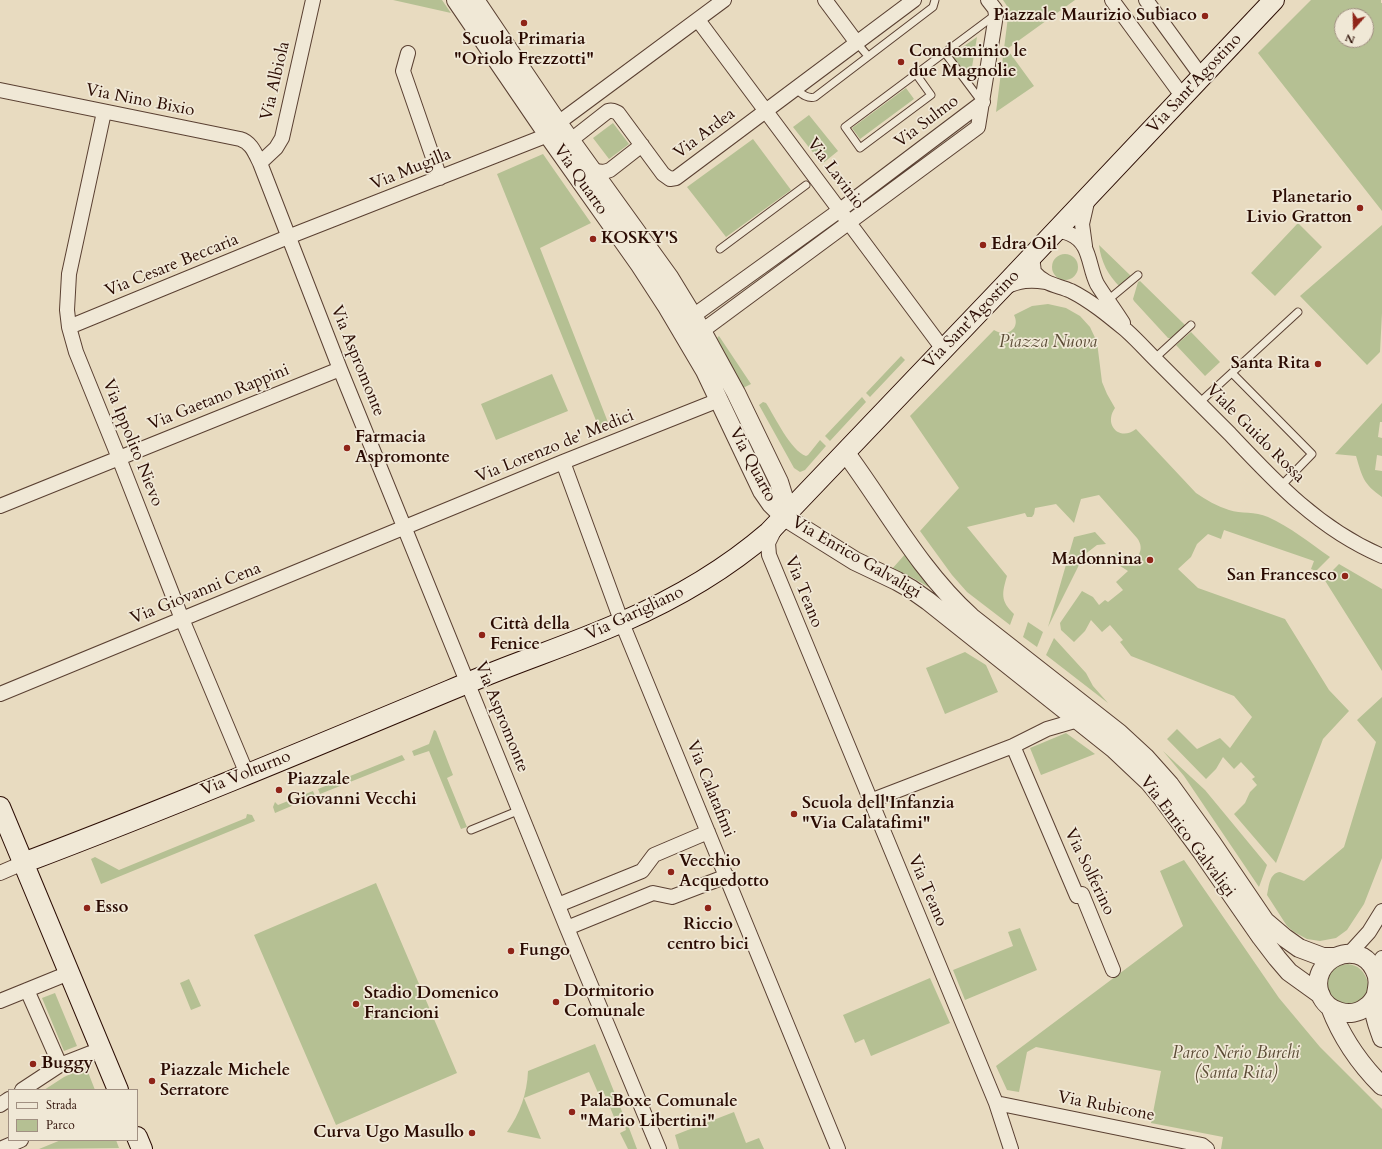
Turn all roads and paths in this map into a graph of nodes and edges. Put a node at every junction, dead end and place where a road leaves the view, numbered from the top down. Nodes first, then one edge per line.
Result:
1 (313, 0) edge
2 (456, 0) edge
3 (474, 0) edge
4 (724, 0) edge
5 (825, 0) edge
6 (914, 0) edge
7 (935, 0) edge
8 (988, 0) edge
9 (1146, 0) edge
10 (1274, 0) edge
11 (1117, 2) edge
12 (996, 15) junction
13 (698, 20) junction
14 (857, 43) junction
15 (945, 52) junction
16 (408, 53) dead end
17 (868, 56) junction
18 (916, 74) junction
19 (1202, 77) junction
20 (796, 89) junction
21 (0, 90) edge
22 (1183, 97) junction
23 (982, 102) junction
24 (104, 112) junction
25 (766, 112) junction
26 (553, 129) junction
27 (571, 140) junction
28 (642, 145) junction
29 (260, 163) junction
30 (594, 172) junction
31 (440, 178) junction
32 (806, 185) dead end
33 (1092, 192) junction
34 (840, 210) junction
35 (849, 222) junction
36 (1052, 235) junction
37 (288, 238) junction
38 (1085, 246) junction
39 (720, 249) dead end
40 (1032, 257) junction
41 (1138, 275) dead end
42 (1045, 282) junction
43 (1002, 288) junction
44 (1108, 300) junction
45 (1298, 312) dead end
46 (686, 321) junction
47 (1191, 325) dead end
48 (69, 327) junction
49 (1128, 332) junction
50 (695, 336) junction
51 (944, 349) junction
52 (1154, 359) junction
53 (340, 369) junction
54 (1232, 373) junction
55 (736, 393) junction
56 (719, 400) junction
57 (1199, 403) junction
58 (845, 452) junction
59 (119, 458) junction
60 (563, 462) junction
61 (1280, 487) junction
62 (0, 506) edge
63 (783, 516) junction
64 (405, 528) junction
65 (750, 548) junction
66 (1366, 549) junction
67 (769, 555) junction
68 (1382, 556) edge
69 (1382, 562) edge
70 (942, 587) junction
71 (928, 601) junction
72 (182, 619) junction
73 (622, 623) junction
74 (468, 683) junction
75 (0, 694) edge
76 (1057, 703) junction
77 (1078, 720) junction
78 (1047, 730) junction
79 (1013, 746) junction
80 (247, 774) junction
81 (870, 801) junction
82 (0, 807) edge
83 (520, 810) junction
84 (471, 830) dead end
85 (708, 832) junction
86 (24, 863) junction
87 (0, 872) edge
88 (727, 876) junction
89 (558, 905) junction
90 (1382, 911) edge
91 (567, 928) junction
92 (1342, 955) junction
93 (1382, 958) edge
94 (1113, 970) dead end
95 (69, 973) junction
96 (27, 990) junction
97 (1377, 990) junction
98 (0, 1000) edge
99 (1325, 1001) junction
100 (1382, 1038) edge
101 (101, 1049) junction
102 (60, 1065) junction
103 (1382, 1086) edge
104 (24, 1089) edge
105 (118, 1089) edge
106 (996, 1103) junction
107 (138, 1139) edge
108 (18, 1141) edge
109 (1, 1148) edge
110 (142, 1149) edge
111 (659, 1149) edge
112 (838, 1149) edge
113 (1012, 1149) edge
114 (1207, 1149) edge

1 - 29 street, Via Albiola
2 - 26 street, Via Quarto
3 - 26 street, Via Quarto
4 - 13 street, Via Mugilla
5 - 14 street
6 - 14 street, Via Ardea
7 - 17 lane
8 - 12 street
9 - 19 street
10 - 19 main road, Via Sant'Agostino
11 - 22 street
12 - 15 lane
12 - 23 street
13 - 25 street, Via Lavinio
13 - 26 street, Via Mugilla
14 - 17 lane
14 - 20 street, Via Ardea
15 - 18 lane
15 - 23 lane
16 - 31 street
17 - 20 lane
18 - 18 lane
19 - 22 main road, Via Sant'Agostino
20 - 25 street, Via Ardea
21 - 24 street, Via Nino Bixio
22 - 33 main road, Via Sant'Agostino
23 - 34 street, Via Sulmo
23 - 35 street, Via Sulmo
24 - 29 street, Via Nino Bixio
24 - 48 street, Via Ippolito Nievo
25 - 28 street, Via Ardea
25 - 34 street, Via Lavinio
26 - 27 street, Via Quarto
26 - 31 street, Via Mugilla
26 - 46 street, Via Quarto
27 - 28 street, Via Ardea
27 - 30 street, Via Quarto
28 - 30 street
29 - 37 street, Via Aspromonte
30 - 46 street, Via Quarto
31 - 37 street, Via Mugilla
32 - 39 lane, Via Lavinio
33 - 36 main road, Via Sant'Agostino
33 - 38 street, Viale Guido Rossa
34 - 35 street, Via Lavinio
34 - 46 street, Via Sulmo
35 - 50 street, Via Sulmo
35 - 51 street, Via Lavinio
36 - 38 street
36 - 40 main road, Via Sant'Agostino
37 - 48 street, Via Cesare Beccaria
37 - 53 street, Via Aspromonte
38 - 44 street, Viale Guido Rossa
40 - 42 street
40 - 43 main road, Via Sant'Agostino
41 - 44 lane
42 - 43 street, Viale Guido Rossa
42 - 49 street, Viale Guido Rossa
43 - 51 main road, Via Sant'Agostino
44 - 49 street, Viale Guido Rossa
45 - 54 lane
46 - 50 street, Via Quarto
47 - 52 lane
48 - 59 street, Via Ippolito Nievo
49 - 52 street, Viale Guido Rossa
50 - 55 street, Via Quarto
50 - 56 street, Via Quarto
51 - 58 main road, Via Sant'Agostino
52 - 57 street, Viale Guido Rossa
53 - 59 street, Via Gaetano Rappini
53 - 64 street, Via Aspromonte
54 - 57 lane
54 - 61 lane
55 - 56 street
55 - 63 street, Via Quarto
56 - 60 street, Via Lorenzo de' Medici
56 - 63 street, Via Quarto
57 - 61 street, Viale Guido Rossa
58 - 63 main road, Via Sant'Agostino
58 - 70 street, Via Enrico Galvaligi
59 - 62 street, Via Gaetano Rappini
59 - 72 street, Via Ippolito Nievo
60 - 64 street, Via Lorenzo de' Medici
60 - 73 street, Via Calatafimi
61 - 66 street, Viale Guido Rossa
63 - 65 main road, Via Garigliano
63 - 67 street, Via Teano
63 - 71 street, Via Enrico Galvaligi
64 - 72 street, Via Giovanni Cena
64 - 74 street, Via Aspromonte
65 - 67 street
65 - 73 main road, Via Garigliano
66 - 68 street, Viale Guido Rossa
66 - 69 street, Viale Guido Rossa
67 - 81 street, Via Teano
70 - 71 street, Via Enrico Galvaligi
70 - 92 street, Via Enrico Galvaligi
71 - 76 street, Via Enrico Galvaligi
72 - 75 street, Via Giovanni Cena
72 - 80 street, Via Ippolito Nievo
73 - 74 main road, Via Garigliano
73 - 85 street, Via Calatafimi
74 - 80 main road, Via Volturno
74 - 83 street, Via Aspromonte
76 - 77 street, Via Enrico Galvaligi
76 - 78 street
77 - 78 street
77 - 99 street, Via Enrico Galvaligi
78 - 79 street
79 - 81 street
79 - 94 street, Via Solferino
80 - 86 main road, Via Volturno
81 - 106 street, Via Teano
82 - 86 main road
83 - 84 lane
83 - 89 street, Via Aspromonte
85 - 88 street, Via Calatafimi
85 - 89 street
86 - 87 street
86 - 95 main road
88 - 91 street
88 - 112 street, Via Calatafimi
89 - 91 street, Via Aspromonte
90 - 92 street
91 - 111 street, Via Aspromonte
92 - 97 street, Via Enrico Galvaligi
92 - 99 street, Via Enrico Galvaligi
93 - 97 street
95 - 96 street
95 - 101 main road
96 - 98 street
96 - 102 street
97 - 99 street, Via Enrico Galvaligi
97 - 100 street, Via Enrico Galvaligi
99 - 103 street, Via Enrico Galvaligi
101 - 102 street
101 - 105 main road
102 - 104 street
106 - 113 street, Via Teano
106 - 114 street, Via Rubicone
107 - 110 main road
108 - 109 street

